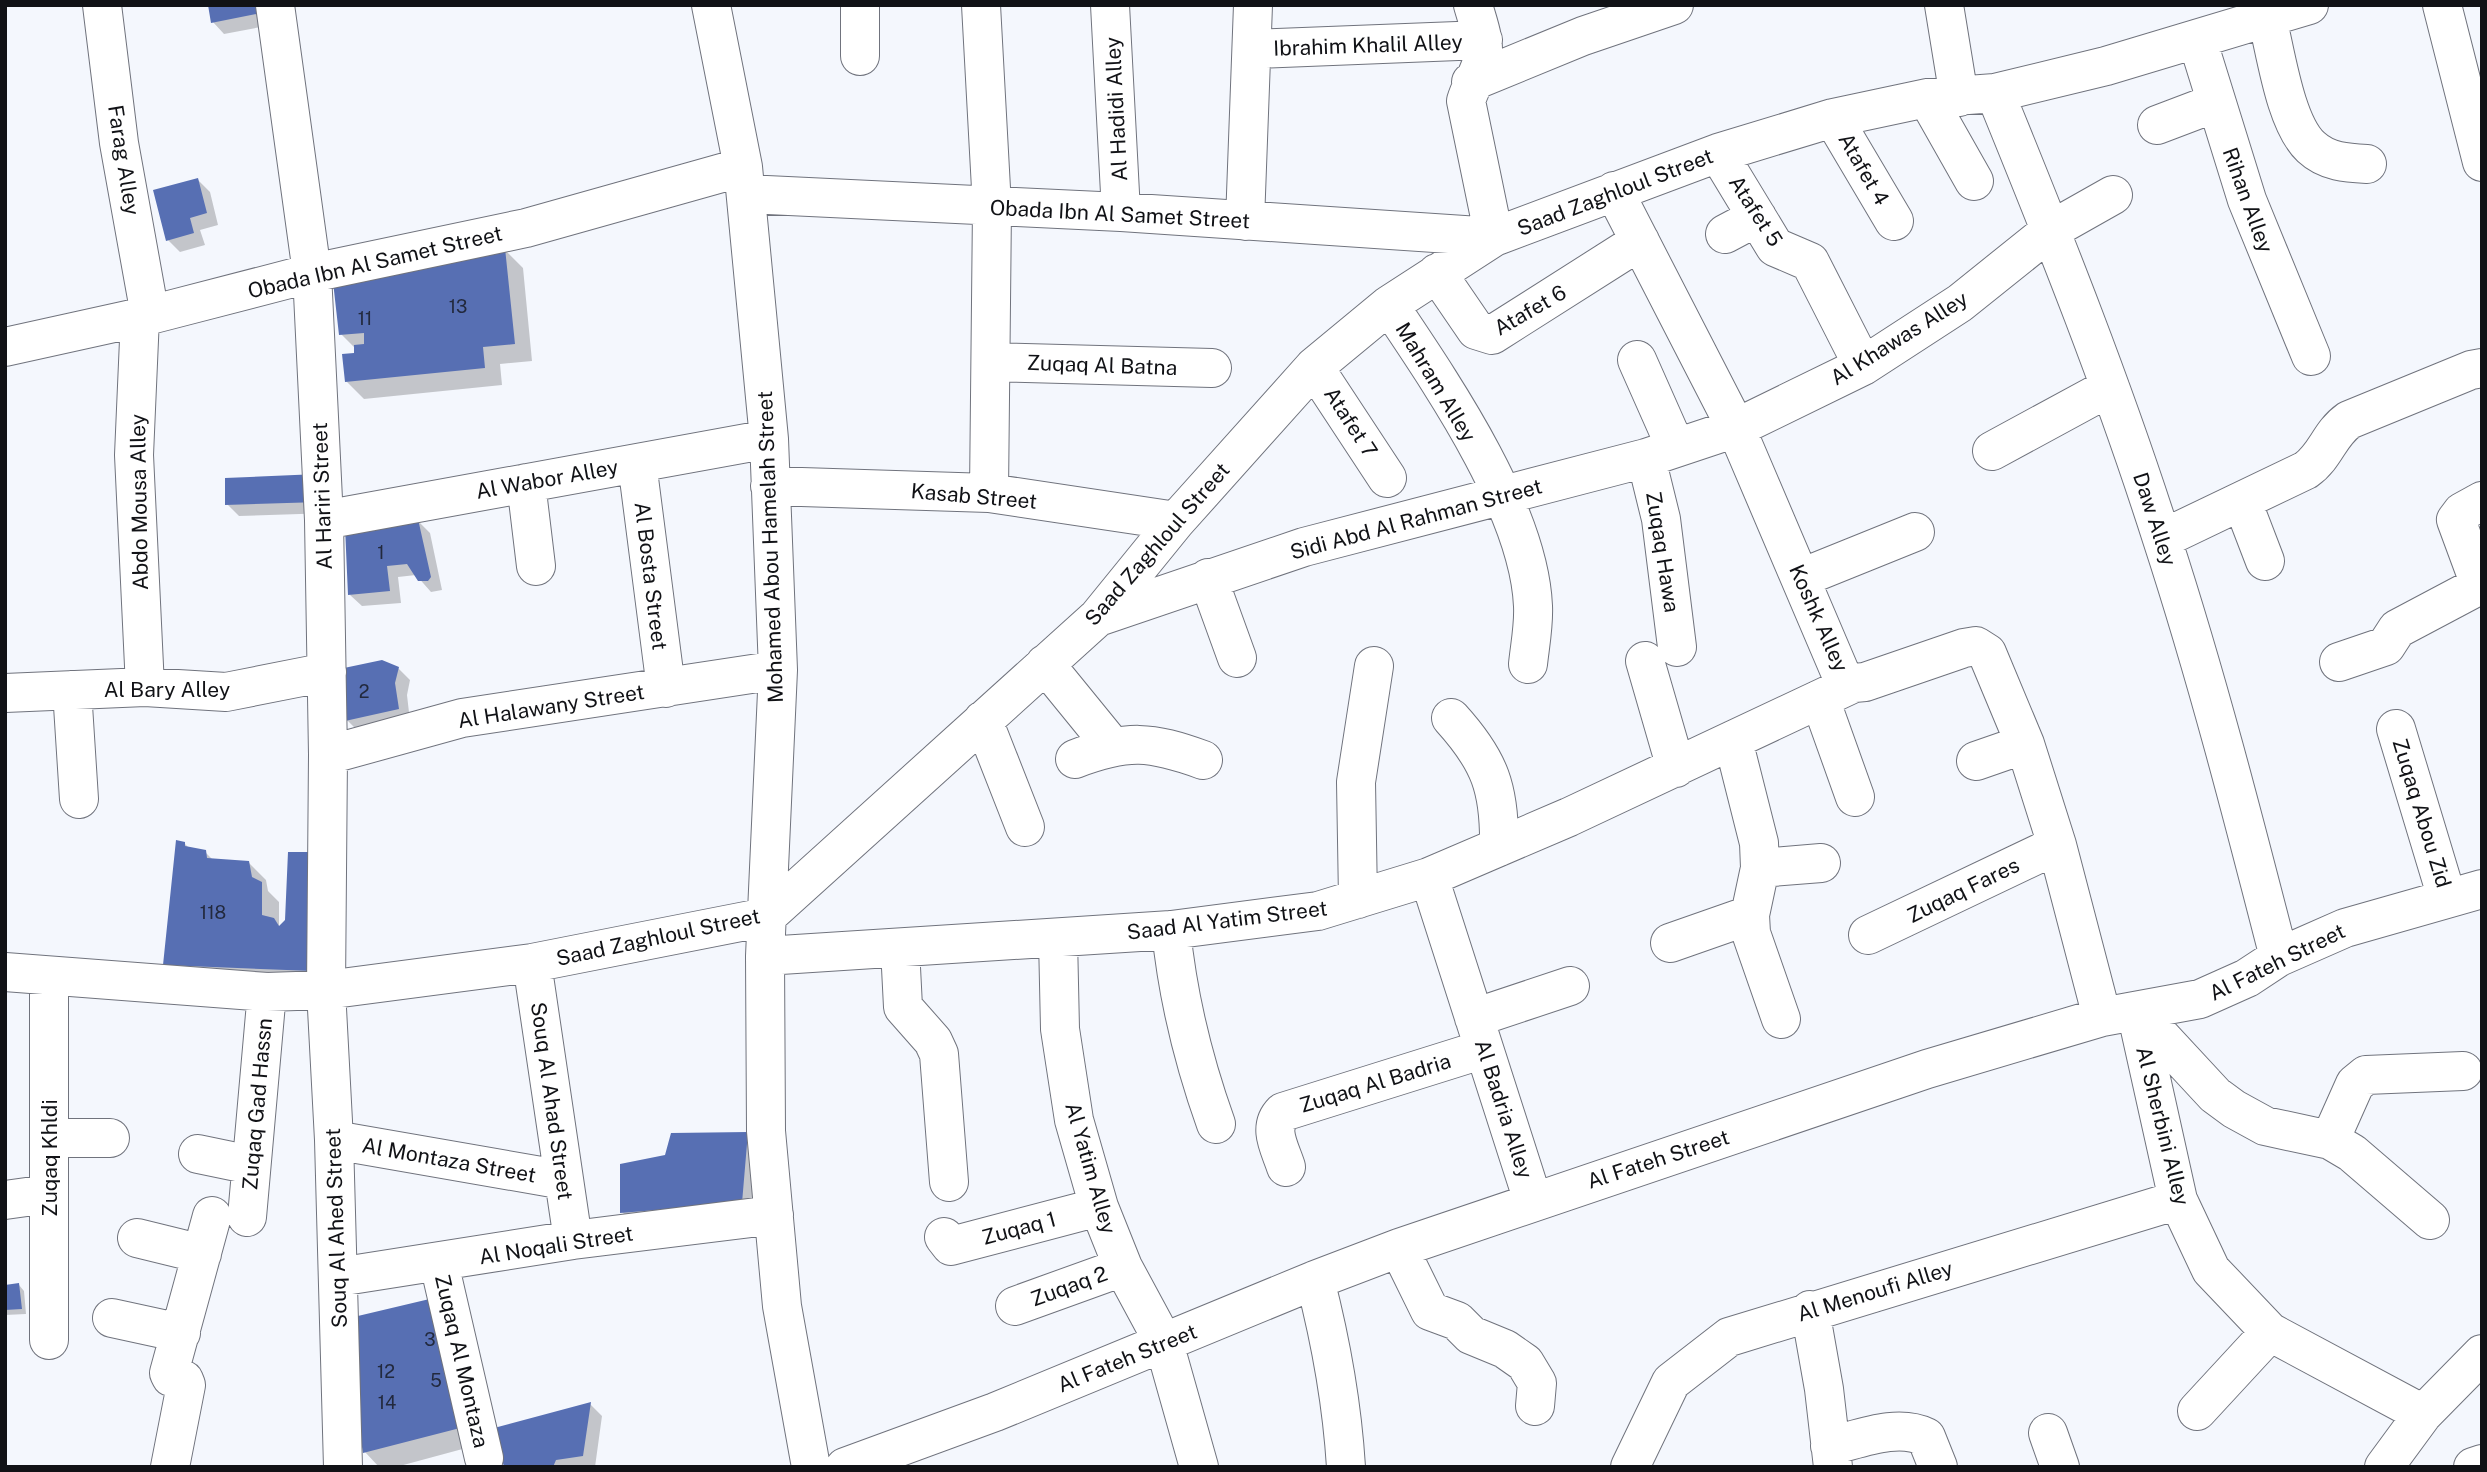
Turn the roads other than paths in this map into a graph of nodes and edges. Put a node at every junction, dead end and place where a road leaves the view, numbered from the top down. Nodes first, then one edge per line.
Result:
1 (102, 5) edge
2 (275, 5) edge
3 (711, 5) edge
4 (860, 5) edge
5 (981, 5) edge
6 (1110, 5) edge
7 (1253, 5) edge
8 (1674, 5) edge
9 (1944, 5) edge
10 (2309, 5) edge
11 (2442, 5) edge
12 (2267, 18) junction
13 (1478, 23) edge
14 (2197, 39) junction
15 (1254, 49) junction
16 (860, 57) dead end
17 (1471, 82) junction
18 (1960, 96) junction
19 (2215, 103) junction
20 (1833, 118) junction
21 (2157, 125) dead end
22 (1718, 152) junction
23 (2482, 162) edge
24 (2367, 164) dead end
25 (745, 180) junction
26 (1974, 181) dead end
27 (1614, 191) junction
28 (2113, 195) dead end
29 (992, 207) junction
30 (1121, 212) junction
31 (1245, 221) junction
32 (1894, 221) dead end
33 (2051, 230) junction
34 (1494, 237) junction
35 (1640, 241) junction
36 (312, 273) junction
37 (1437, 273) junction
38 (1389, 305) junction
39 (145, 316) junction
40 (5, 347) edge
41 (2311, 356) dead end
42 (1637, 360) dead end
43 (991, 362) junction
44 (1863, 366) junction
45 (1314, 367) junction
46 (1213, 368) dead end
47 (2482, 368) edge
48 (2110, 387) junction
49 (1736, 428) junction
50 (769, 439) junction
51 (1992, 451) dead end
52 (1661, 453) junction
53 (637, 463) junction
54 (1387, 478) dead end
55 (526, 483) junction
56 (770, 486) junction
57 (989, 493) junction
58 (1501, 496) junction
59 (2242, 501) junction
60 (2482, 501) edge
61 (324, 520) junction
62 (1176, 521) junction
63 (1915, 532) dead end
64 (2162, 539) junction
65 (2264, 561) dead end
66 (536, 566) dead end
67 (1208, 578) junction
68 (1801, 579) junction
69 (1098, 617) junction
70 (1237, 658) dead end
71 (2339, 662) dead end
72 (1045, 664) junction
73 (1528, 664) dead end
74 (1374, 666) dead end
75 (778, 670) junction
76 (327, 672) junction
77 (145, 687) junction
78 (666, 688) junction
79 (72, 690) junction
80 (1837, 691) junction
81 (5, 693) edge
82 (1451, 718) dead end
83 (983, 720) junction
84 (2396, 729) dead end
85 (1733, 740) junction
86 (2025, 744) junction
87 (1111, 745) junction
88 (328, 755) junction
89 (1075, 759) dead end
90 (1203, 760) dead end
91 (1976, 761) dead end
92 (1676, 768) junction
93 (1855, 797) dead end
94 (79, 799) dead end
95 (1025, 827) dead end
96 (2057, 845) junction
97 (1499, 847) junction
98 (1821, 863) dead end
99 (1760, 868) junction
100 (1429, 877) junction
101 (2464, 893) edge
102 (1358, 899) junction
103 (1750, 915) junction
104 (766, 917) junction
105 (1171, 930) junction
106 (1868, 935) dead end
107 (1058, 938) junction
108 (1670, 943) dead end
109 (900, 948) junction
110 (765, 956) junction
111 (2279, 957) junction
112 (533, 963) junction
113 (5, 972) edge
114 (49, 976) junction
115 (1570, 985) dead end
116 (326, 990) junction
117 (267, 992) junction
118 (2119, 1014) junction
119 (1781, 1019) dead end
120 (1479, 1034) junction
121 (2463, 1071) dead end
122 (1216, 1124) dead end
123 (49, 1138) junction
124 (110, 1138) dead end
125 (334, 1140) junction
126 (2330, 1140) junction
127 (198, 1154) dead end
128 (251, 1165) junction
129 (1286, 1167) dead end
130 (564, 1180) junction
131 (948, 1182) dead end
132 (48, 1194) junction
133 (5, 1200) edge
134 (2178, 1200) junction
135 (1533, 1201) junction
136 (1099, 1207) junction
137 (774, 1215) junction
138 (2430, 1220) dead end
139 (944, 1237) dead end
140 (138, 1238) dead end
141 (573, 1240) junction
142 (1399, 1248) junction
143 (202, 1254) junction
144 (439, 1263) junction
145 (1123, 1267) junction
146 (338, 1277) junction
147 (1315, 1280) junction
148 (1015, 1306) dead end
149 (1810, 1310) junction
150 (111, 1318) dead end
151 (2270, 1332) junction
152 (181, 1333) junction
153 (49, 1340) dead end
154 (1164, 1343) junction
155 (2482, 1354) edge
156 (1535, 1406) dead end
157 (2197, 1411) dead end
158 (2423, 1414) junction
159 (1832, 1456) edge
160 (484, 1458) dead end
161 (2482, 1464) edge
162 (1630, 1465) edge
163 (170, 1467) edge
164 (343, 1467) edge
165 (811, 1467) edge
166 (845, 1467) edge
167 (1199, 1467) edge
168 (1346, 1467) edge
169 (1938, 1467) edge
170 (2384, 1467) edge
171 (2473, 1467) edge

1 - 39 street, Farag Alley
2 - 36 street, Al Hariri Street
3 - 25 street, Mohamed Abou Hamelah Street
4 - 16 street
5 - 29 street
6 - 30 street, Al Hadidi Alley
7 - 15 street
8 - 17 street
9 - 18 street
10 - 12 street, Saad Zaghloul Street
11 - 23 street
12 - 14 street, Saad Zaghloul Street
12 - 24 street
13 - 15 street, Ibrahim Khalil Alley
13 - 17 street
14 - 18 street, Saad Zaghloul Street
14 - 19 street, Rihan Alley
15 - 31 street
17 - 34 street
18 - 20 street, Saad Zaghloul Street
18 - 26 street
18 - 33 street, Daw Alley
19 - 21 street
19 - 41 street, Rihan Alley
20 - 22 street, Saad Zaghloul Street
20 - 32 street, Atafet 4
22 - 27 street, Saad Zaghloul Street
22 - 44 street, Atafet 5
25 - 29 street, Obada Ibn Al Samet Street
25 - 36 street, Obada Ibn Al Samet Street
25 - 50 street, Mohamed Abou Hamelah Street
27 - 34 street, Saad Zaghloul Street
27 - 35 street, Koshk Alley
28 - 33 street, Al Khawas Alley
29 - 30 street, Obada Ibn Al Samet Street
29 - 43 street
30 - 31 street, Obada Ibn Al Samet Street
31 - 34 street, Obada Ibn Al Samet Street
33 - 44 street, Al Khawas Alley
33 - 48 street, Daw Alley
34 - 37 street, Saad Zaghloul Street
35 - 37 street, Atafet 6
35 - 49 street, Koshk Alley
36 - 39 street, Obada Ibn Al Samet Street
36 - 61 street, Al Hariri Street
37 - 38 street, Saad Zaghloul Street
38 - 45 street, Saad Zaghloul Street
38 - 58 street, Mahram Alley
39 - 40 street, Obada Ibn Al Samet Street
39 - 77 street, Abdo Mousa Alley
42 - 52 street, Zuqaq Hawa
43 - 46 street, Zuqaq Al Batna
43 - 57 street
44 - 49 street, Al Khawas Alley
45 - 54 street, Atafet 7
45 - 62 street, Saad Zaghloul Street
47 - 59 street
48 - 51 street
48 - 64 street, Daw Alley
49 - 52 street, Sidi Abd Al Rahman Street
49 - 68 street, Koshk Alley
50 - 53 street, Al Wabor Alley
50 - 56 street, Mohamed Abou Hamelah Street
52 - 58 street, Sidi Abd Al Rahman Street
52 - 92 street, Zuqaq Hawa
53 - 55 street, Al Wabor Alley
53 - 78 street, Al Bosta Street
55 - 61 street, Al Wabor Alley
55 - 66 street
56 - 57 street, Kasab Street
56 - 75 street, Mohamed Abou Hamelah Street
57 - 62 street, Kasab Street
58 - 67 street, Sidi Abd Al Rahman Street
58 - 73 street, Mahram Alley
59 - 64 street
59 - 65 street
60 - 71 street
61 - 76 street, Al Hariri Street
62 - 69 street, Saad Zaghloul Street
63 - 68 street
64 - 111 street, Daw Alley
67 - 69 street, Sidi Abd Al Rahman Street
67 - 70 street
68 - 80 street, Koshk Alley
69 - 72 street, Saad Zaghloul Street
72 - 83 street, Saad Zaghloul Street
72 - 87 street
74 - 102 street
75 - 78 street, Al Halawany Street
75 - 104 street, Mohamed Abou Hamelah Street
76 - 77 street, Al Bary Alley
76 - 88 street, Al Hariri Street
77 - 79 street, Al Bary Alley
78 - 88 street, Al Halawany Street
79 - 81 street, Al Bary Alley
79 - 94 street
80 - 85 street, Saad Al Yatim Street
80 - 86 street, Koshk Alley
80 - 93 street, Koshk Alley
82 - 97 street
83 - 95 street
83 - 104 street, Saad Zaghloul Street
84 - 101 street, Zuqaq Abou Zid
85 - 92 street, Saad Al Yatim Street
85 - 99 street
86 - 91 street
86 - 96 street, Koshk Alley
87 - 89 street
87 - 90 street
88 - 116 street, Al Hariri Street
92 - 97 street, Saad Al Yatim Street
96 - 106 street, Zuqaq Fares
96 - 118 street, Koshk Alley
97 - 100 street, Saad Al Yatim Street
98 - 99 street
99 - 103 street
100 - 102 street, Saad Al Yatim Street
100 - 120 street, Al Badria Alley
101 - 111 street, Al Fateh Street
102 - 105 street, Saad Al Yatim Street
103 - 108 street
103 - 119 street
104 - 110 street, Mohamed Abou Hamelah Street
104 - 112 street, Saad Zaghloul Street
105 - 107 street, Saad Al Yatim Street
105 - 122 street
107 - 109 street, Saad Al Yatim Street
107 - 136 street, Al Yatim Alley
109 - 110 street, Saad Al Yatim Street
109 - 131 street
110 - 137 street, Mohamed Abou Hamelah Street
111 - 118 street, Al Fateh Street
112 - 116 street, Saad Zaghloul Street
112 - 130 street, Souq Al Ahad Street
113 - 114 street, Saad Zaghloul Street
114 - 117 street, Saad Zaghloul Street
114 - 123 street, Zuqaq Khldi
115 - 120 street, Al Badria Alley
116 - 117 street, Saad Zaghloul Street
116 - 125 street, Souq Al Ahed Street
117 - 128 street, Zuqaq Gad Hassn
118 - 126 street
118 - 134 street, Al Sherbini Alley
118 - 135 street, Al Fateh Street
120 - 129 street, Zuqaq Al Badria
120 - 135 street, Al Badria Alley
121 - 126 street
123 - 124 street
123 - 132 street, Zuqaq Khldi
125 - 130 street, Al Montaza Street
125 - 146 street, Souq Al Ahed Street
126 - 138 street
127 - 128 street
128 - 143 street, Zuqaq Gad Hassn
130 - 141 street, Souq Al Ahad Street
132 - 133 street
132 - 153 street, Zuqaq Khldi
134 - 149 street, Al Menoufi Alley
134 - 151 street, Al Sherbini Alley
135 - 142 street, Al Fateh Street
136 - 139 street, Zuqaq 1
136 - 145 street, Al Yatim Alley
137 - 141 street, Al Noqali Street
137 - 165 street, Mohamed Abou Hamelah Street
140 - 143 street
141 - 144 street, Al Noqali Street
142 - 147 street, Al Fateh Street
142 - 156 street
143 - 152 street, Zuqaq Gad Hassn
144 - 146 street, Al Noqali Street
144 - 160 street, Zuqaq Al Montaza
145 - 148 street, Zuqaq 2
145 - 154 street, Al Yatim Alley
146 - 164 street, Souq Al Ahed Street
147 - 154 street, Al Fateh Street
147 - 168 street
149 - 159 street
149 - 162 street, Al Menoufi Alley
150 - 152 street
151 - 157 street
151 - 158 street, Al Sherbini Alley
152 - 163 street, Zuqaq Gad Hassn
154 - 166 street, Al Fateh Street
154 - 167 street, Al Yatim Alley
155 - 158 street
158 - 170 street
159 - 169 street
161 - 171 street

